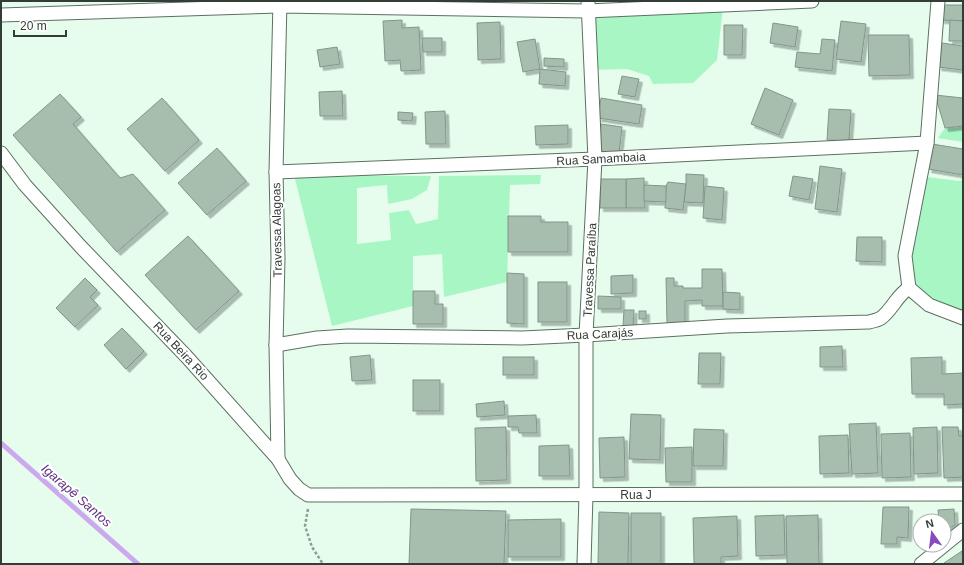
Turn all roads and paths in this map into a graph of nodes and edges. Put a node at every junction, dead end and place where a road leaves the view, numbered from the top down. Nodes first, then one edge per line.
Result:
1 (812, 1) edge
2 (938, 1) edge
3 (280, 4) edge
4 (588, 6) edge
5 (1, 15) edge
6 (927, 143) junction
7 (1, 153) edge
8 (595, 159) junction
9 (276, 172) junction
10 (909, 288) junction
11 (963, 318) edge
12 (586, 335) junction
13 (276, 345) junction
14 (278, 459) junction
15 (963, 494) edge
16 (308, 495) junction
17 (586, 495) junction
18 (963, 530) edge
19 (323, 564) edge
20 (584, 564) edge
21 (921, 564) edge

1 - 4 street
2 - 6 street
3 - 4 street
3 - 5 street
3 - 9 street, Travessa Alagoas
4 - 8 street, Travessa Paraíba
6 - 8 street, Rua Samambaia
6 - 10 street
7 - 14 street, Rua Beira Rio
8 - 9 street, Rua Samambaia
8 - 12 street, Travessa Paraíba
9 - 13 street, Travessa Alagoas
10 - 11 street
10 - 12 street, Rua Carajás
12 - 13 street, Rua Carajás
12 - 17 street, Travessa Paraíba
13 - 14 street, Travessa Alagoas
14 - 16 street, Rua Beira Rio
15 - 17 street, Rua J
16 - 17 street, Rua J
16 - 19 path
17 - 20 street, Travessa Paraíba
18 - 21 street

